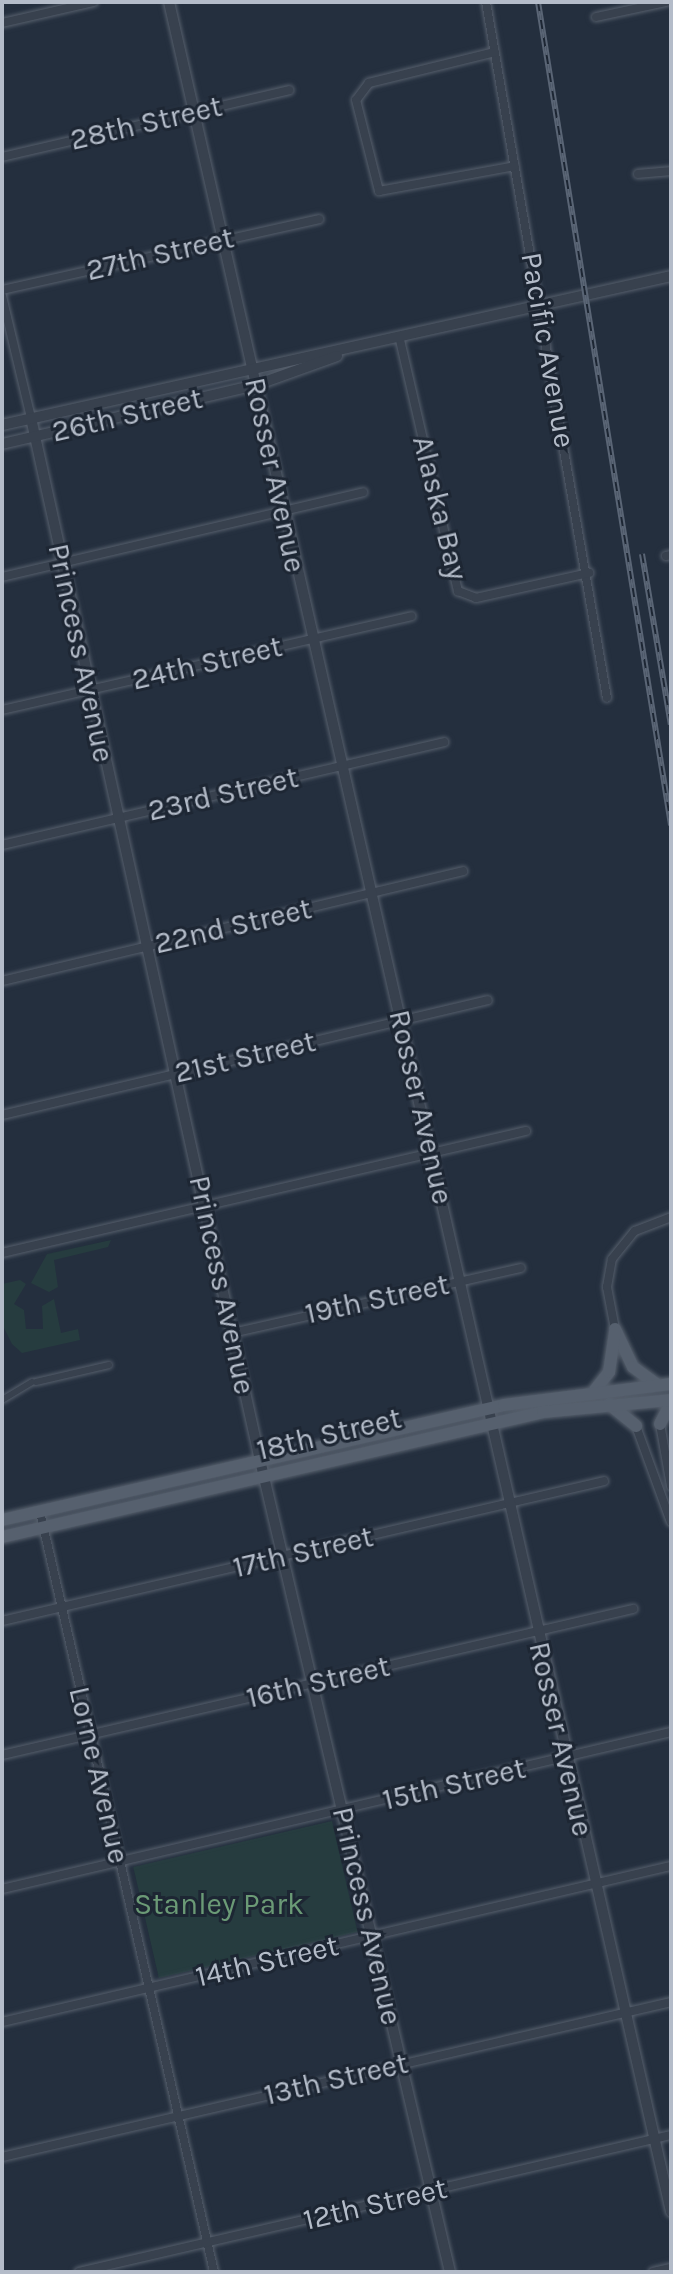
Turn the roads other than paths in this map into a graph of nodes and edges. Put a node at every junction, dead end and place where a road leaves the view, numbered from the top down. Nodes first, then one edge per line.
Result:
1 (94, 2) edge
2 (169, 2) edge
3 (486, 2) edge
4 (666, 2) edge
5 (596, 17) dead end
6 (2, 23) edge
7 (495, 52) junction
8 (289, 90) dead end
9 (193, 112) junction
10 (2, 157) edge
11 (515, 166) junction
12 (671, 171) edge
13 (638, 174) dead end
14 (319, 219) dead end
15 (223, 240) junction
16 (671, 276) edge
17 (2, 293) edge
18 (541, 306) junction
19 (400, 340) junction
20 (343, 353) junction
21 (251, 367) junction
22 (256, 385) junction
23 (31, 418) junction
24 (2, 425) edge
25 (35, 436) junction
26 (2, 444) edge
27 (363, 492) dead end
28 (282, 510) junction
29 (63, 563) junction
30 (589, 573) junction
31 (2, 577) edge
32 (411, 616) dead end
33 (312, 639) junction
34 (88, 691) junction
35 (607, 698) dead end
36 (2, 710) edge
37 (444, 742) dead end
38 (340, 766) junction
39 (116, 819) junction
40 (2, 845) edge
41 (463, 871) dead end
42 (369, 894) junction
43 (146, 947) junction
44 (2, 981) edge
45 (488, 1000) dead end
46 (402, 1020) junction
47 (175, 1074) junction
48 (2, 1115) edge
49 (526, 1131) dead end
50 (431, 1153) junction
51 (204, 1206) junction
52 (671, 1217) edge
53 (2, 1253) edge
54 (521, 1268) dead end
55 (461, 1281) junction
56 (615, 1329) junction
57 (232, 1333) junction
58 (109, 1365) dead end
59 (665, 1385) edge
60 (595, 1390) junction
61 (2, 1400) edge
62 (671, 1401) edge
63 (605, 1404) junction
64 (485, 1409) junction
65 (488, 1424) junction
66 (660, 1424) joint
67 (636, 1426) joint
68 (260, 1460) junction
69 (265, 1476) junction
70 (604, 1481) dead end
71 (671, 1486) edge
72 (508, 1505) junction
73 (40, 1512) junction
74 (2, 1520) edge
75 (671, 1522) edge
76 (43, 1527) junction
77 (2, 1537) edge
78 (283, 1557) junction
79 (61, 1608) junction
80 (633, 1609) dead end
81 (2, 1621) edge
82 (536, 1632) junction
83 (313, 1683) junction
84 (671, 1732) edge
85 (90, 1735) junction
86 (2, 1755) edge
87 (566, 1758) junction
88 (343, 1810) junction
89 (119, 1861) junction
90 (671, 1866) edge
91 (595, 1886) junction
92 (2, 1889) edge
93 (372, 1937) junction
94 (149, 1988) junction
95 (671, 2002) edge
96 (625, 2012) junction
97 (2, 2022) edge
98 (402, 2063) junction
99 (178, 2116) junction
100 (671, 2135) edge
101 (654, 2139) junction
102 (2, 2157) edge
103 (431, 2190) junction
104 (671, 2212) edge
105 (207, 2242) junction
106 (671, 2268) edge
107 (79, 2272) edge
108 (214, 2272) edge
109 (450, 2272) edge
110 (653, 2272) edge

1 - 6 street
2 - 9 street, Rosser Avenue
3 - 7 street, Pacific Avenue
4 - 5 street
7 - 11 street, Pacific Avenue
7 - 11 street
8 - 9 street, 28th Street
9 - 10 street, 28th Street
9 - 15 street, Rosser Avenue
11 - 18 street, Pacific Avenue
12 - 13 street
14 - 15 street, 27th Street
15 - 17 street, 27th Street
15 - 21 street, Rosser Avenue
16 - 18 street, 26th Street
17 - 23 street, Princess Avenue
18 - 19 street, 26th Street
18 - 30 street, Pacific Avenue
19 - 20 street, 26th Street
19 - 30 street, Alaska Bay
20 - 21 street, 26th Street
20 - 22 street, 26th Street
21 - 22 street, Rosser Avenue
21 - 23 street, 26th Street
22 - 25 street, 26th Street
22 - 28 street, Rosser Avenue
23 - 24 street, 26th Street
23 - 25 street, Princess Avenue
25 - 26 street, 26th Street
25 - 29 street, Princess Avenue
27 - 28 street
28 - 29 street
28 - 33 street, Rosser Avenue
29 - 31 street
29 - 34 street, Princess Avenue
30 - 35 street, Pacific Avenue
32 - 33 street, 24th Street
33 - 34 street, 24th Street
33 - 38 street, Rosser Avenue
34 - 36 street, 24th Street
34 - 39 street, Princess Avenue
37 - 38 street, 23rd Street
38 - 39 street, 23rd Street
38 - 42 street, Rosser Avenue
39 - 40 street, 23rd Street
39 - 43 street, Princess Avenue
41 - 42 street, 22nd Street
42 - 43 street, 22nd Street
42 - 46 street, Rosser Avenue
43 - 44 street, 22nd Street
43 - 47 street, Princess Avenue
45 - 46 street, 21st Street
46 - 47 street, 21st Street
46 - 50 street, Rosser Avenue
47 - 48 street, 21st Street
47 - 51 street, Princess Avenue
49 - 50 street
50 - 51 street
50 - 55 street, Rosser Avenue
51 - 53 street
51 - 57 street, Princess Avenue
52 - 56 street
54 - 55 street, 19th Street
55 - 57 street, 19th Street
55 - 64 street, Rosser Avenue
56 - 59 main road
56 - 60 main road
57 - 68 street, Princess Avenue
58 - 61 street
59 - 60 main road, 18th Street
60 - 64 main road, 18th Street
62 - 63 main road, 18th Street
62 - 66 main road
63 - 65 main road, 18th Street
63 - 67 main road
64 - 65 street, Rosser Avenue
64 - 68 main road, 18th Street
65 - 69 main road, 18th Street
65 - 72 street, Rosser Avenue
66 - 71 street
67 - 75 street
68 - 69 street, Princess Avenue
68 - 73 main road, 18th Street
69 - 76 main road, 18th Street
69 - 78 street, Princess Avenue
70 - 72 street, 17th Street
72 - 78 street, 17th Street
72 - 82 street, Rosser Avenue
73 - 74 main road, 18th Street
73 - 76 street, Lorne Avenue
76 - 77 main road, 18th Street
76 - 79 street, Lorne Avenue
78 - 79 street, 17th Street
78 - 83 street, Princess Avenue
79 - 81 street, 17th Street
79 - 85 street, Lorne Avenue
80 - 82 street, 16th Street
82 - 83 street, 16th Street
82 - 87 street, Rosser Avenue
83 - 85 street, 16th Street
83 - 88 street, Princess Avenue
84 - 87 street, 15th Street
85 - 86 street, 16th Street
85 - 89 street, Lorne Avenue
87 - 88 street, 15th Street
87 - 91 street, Rosser Avenue
88 - 89 street, 15th Street
88 - 93 street, Princess Avenue
89 - 92 street, 15th Street
89 - 94 street, Lorne Avenue
90 - 91 street, 14th Street
91 - 93 street, 14th Street
91 - 96 street, Rosser Avenue
93 - 94 street, 14th Street
93 - 98 street, Princess Avenue
94 - 97 street, 14th Street
94 - 99 street, Lorne Avenue
95 - 96 street, 13th Street
96 - 98 street, 13th Street
96 - 101 street, Rosser Avenue
98 - 99 street, 13th Street
98 - 103 street, Princess Avenue
99 - 102 street, 13th Street
99 - 105 street, Lorne Avenue
100 - 101 street, 12th Street
101 - 103 street, 12th Street
101 - 104 street, Rosser Avenue
103 - 105 street, 12th Street
103 - 109 street, Princess Avenue
105 - 107 street, 12th Street
105 - 108 street, Lorne Avenue
106 - 110 street

